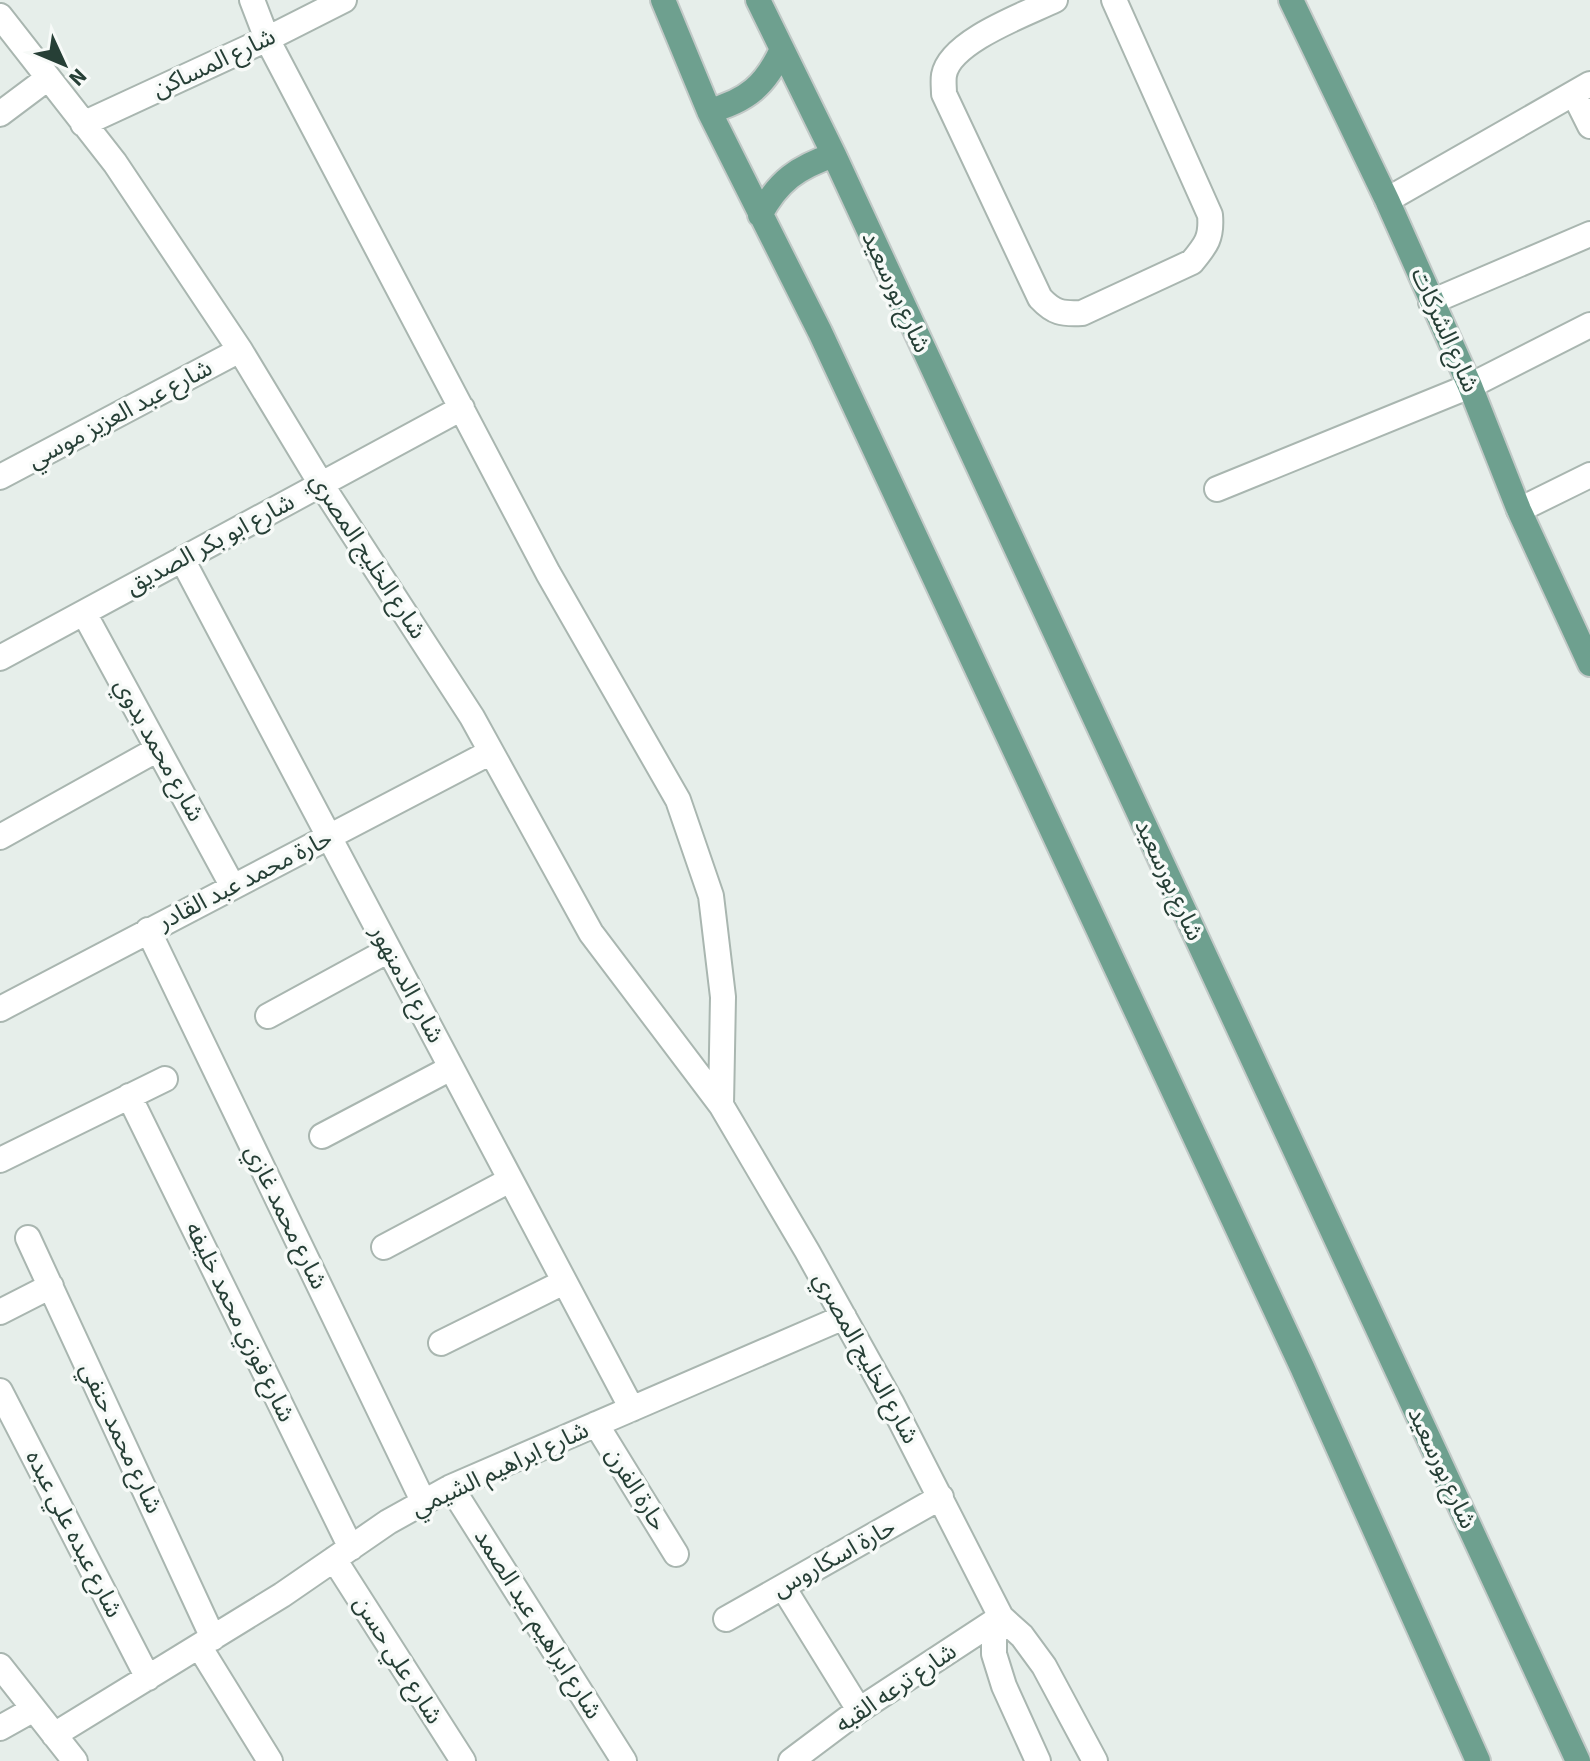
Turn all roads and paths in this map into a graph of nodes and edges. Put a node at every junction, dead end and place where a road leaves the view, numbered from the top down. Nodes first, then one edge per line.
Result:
1 (252, 0) edge
2 (344, 0) edge
3 (663, 0) edge
4 (758, 0) edge
5 (1055, 0) edge
6 (1114, 0) edge
7 (1293, 1) edge
8 (0, 16) edge
9 (267, 39) junction
10 (782, 49) junction
11 (48, 78) junction
12 (1582, 89) edge
13 (709, 111) junction
14 (0, 114) edge
15 (83, 124) junction
16 (1590, 126) edge
17 (834, 155) junction
18 (1387, 200) junction
19 (760, 215) junction
20 (1590, 234) edge
21 (1431, 302) junction
22 (1590, 325) edge
23 (240, 350) junction
24 (1470, 386) junction
25 (462, 408) junction
26 (1590, 475) edge
27 (0, 477) edge
28 (321, 484) junction
29 (1217, 489) dead end
30 (1519, 510) junction
31 (182, 559) junction
32 (84, 613) junction
33 (0, 658) edge
34 (1590, 664) edge
35 (158, 749) junction
36 (491, 752) junction
37 (0, 837) edge
38 (329, 837) junction
39 (233, 887) junction
40 (148, 930) junction
41 (389, 950) junction
42 (0, 1009) edge
43 (268, 1016) dead end
44 (451, 1068) junction
45 (165, 1079) dead end
46 (129, 1096) junction
47 (721, 1105) junction
48 (322, 1136) dead end
49 (0, 1160) edge
50 (510, 1180) junction
51 (28, 1238) dead end
52 (384, 1247) dead end
53 (564, 1282) junction
54 (51, 1286) junction
55 (0, 1312) edge
56 (844, 1317) junction
57 (441, 1343) dead end
58 (0, 1391) edge
59 (632, 1409) junction
60 (596, 1424) junction
61 (451, 1487) junction
62 (941, 1497) junction
63 (424, 1503) junction
64 (343, 1554) junction
65 (676, 1554) dead end
66 (783, 1587) junction
67 (1001, 1617) junction
68 (726, 1619) dead end
69 (206, 1642) junction
70 (0, 1666) edge
71 (148, 1678) junction
72 (34, 1709) junction
73 (859, 1710) junction
74 (0, 1728) edge
75 (54, 1735) junction
76 (75, 1761) edge
77 (270, 1761) edge
78 (463, 1761) edge
79 (624, 1761) edge
80 (791, 1761) edge
81 (1038, 1761) edge
82 (1095, 1761) edge
83 (1478, 1761) edge
84 (1578, 1761) edge

1 - 9 street
2 - 9 street, شارع المساكن
3 - 13 main road
4 - 10 main road, شارع بورسعيد
5 - 6 street
7 - 18 main road, شارع الشركات
8 - 11 street, شارع الخليج المصري
9 - 15 street, شارع المساكن
9 - 25 street
10 - 13 main road
10 - 17 main road, شارع بورسعيد
11 - 14 street
11 - 15 street, شارع الخليج المصري
12 - 16 street
12 - 18 street
13 - 19 main road
15 - 23 street, شارع الخليج المصري
17 - 19 main road
17 - 84 main road, شارع بورسعيد
18 - 21 main road, شارع الشركات
19 - 83 main road
20 - 21 street
21 - 24 main road, شارع الشركات
22 - 24 street
23 - 27 street, شارع عبد العزيز موسي
23 - 28 street, شارع الخليج المصري
24 - 29 street
24 - 30 main road, شارع الشركات
25 - 28 street, شارع ابو بكر الصديق
25 - 47 street
26 - 30 street
28 - 31 street, شارع ابو بكر الصديق
28 - 36 street, شارع الخليج المصري
30 - 34 main road, شارع الشركات
31 - 32 street, شارع ابو بكر الصديق
31 - 38 street, شارع الدمنهور
32 - 33 street, شارع ابو بكر الصديق
32 - 35 street, شارع محمد بدوي
35 - 37 street
35 - 39 street, شارع محمد بدوي
36 - 38 street, حارة محمد عبد القادر
36 - 47 street, شارع الخليج المصري
38 - 39 street, حارة محمد عبد القادر
38 - 41 street, شارع الدمنهور
39 - 40 street, حارة محمد عبد القادر
40 - 42 street, حارة محمد عبد القادر
40 - 63 street, شارع محمد غازي
41 - 43 street
41 - 44 street, شارع الدمنهور
44 - 48 street
44 - 50 street, شارع الدمنهور
45 - 46 street
46 - 49 street
46 - 64 street, شارع فوزي محمد خليفه
47 - 56 street, شارع الخليج المصري
50 - 52 street
50 - 53 street, شارع الدمنهور
51 - 54 street, شارع محمد حنفي
53 - 57 street
53 - 59 street, شارع الدمنهور
54 - 55 street
54 - 69 street, شارع محمد حنفي
56 - 59 street, شارع ابراهيم الشيمي
56 - 62 street, شارع الخليج المصري
58 - 71 street, شارع عبده علي عبده
59 - 60 street, شارع ابراهيم الشيمي
60 - 61 street, شارع ابراهيم الشيمي
60 - 65 street, حارة الفرن
61 - 63 street, شارع ابراهيم الشيمي
61 - 79 street, شارع ابراهيم عبد الصمد
62 - 66 street, حارة اسكاروس
62 - 67 street, شارع الخليج المصري
63 - 64 street, شارع ابراهيم الشيمي
64 - 69 street, شارع ابراهيم الشيمي
64 - 78 street, شارع علي حسن
66 - 68 street, حارة اسكاروس
66 - 73 street
67 - 73 street, شارع ترعه القبه
67 - 81 street
67 - 82 street, شارع الخليج المصري
69 - 71 street, شارع ابراهيم الشيمي
69 - 77 street, شارع محمد حنفي
70 - 72 street
71 - 75 street, شارع ابراهيم الشيمي
72 - 74 street
72 - 75 street
73 - 80 street, شارع ترعه القبه
75 - 76 street

